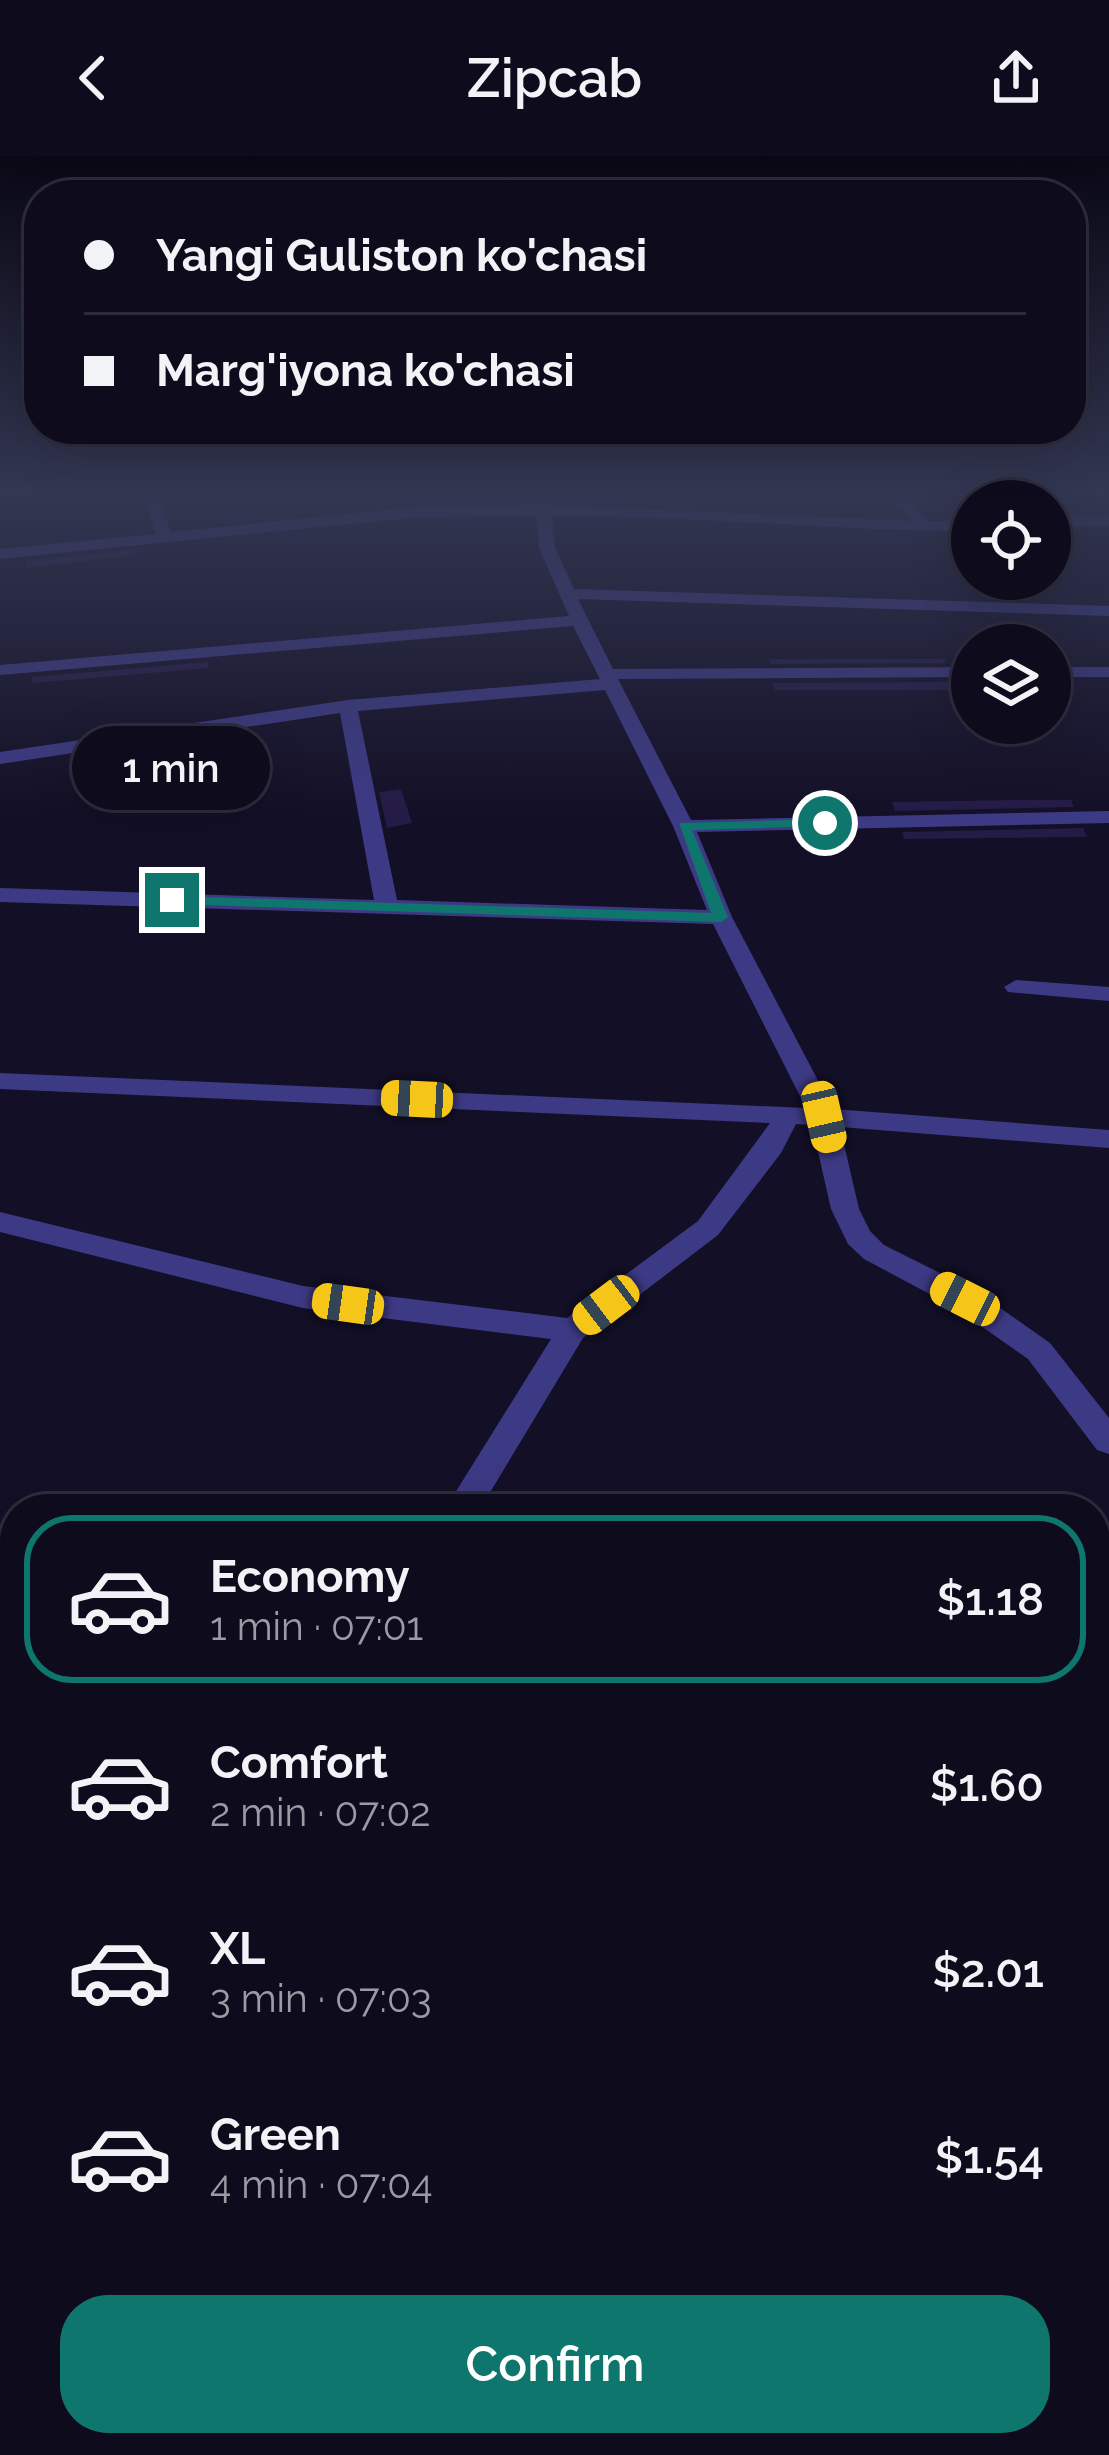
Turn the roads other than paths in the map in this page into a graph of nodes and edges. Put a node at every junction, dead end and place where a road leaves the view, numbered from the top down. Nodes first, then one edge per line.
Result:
1 (570, 601) edge
2 (799, 601) edge
3 (1109, 611) edge
4 (579, 620) junction
5 (0, 670) edge
6 (951, 672) edge
7 (1071, 672) edge
8 (1109, 672) edge
9 (608, 679) junction
10 (347, 706) junction
11 (0, 758) edge
12 (1109, 817) edge
13 (684, 826) junction
14 (0, 895) edge
15 (386, 907) junction
16 (721, 917) junction
17 (1016, 987) dead end
18 (1109, 994) edge
19 (0, 1081) edge
20 (788, 1115) junction
21 (824, 1117) junction
22 (1109, 1139) edge
23 (0, 1222) edge
24 (572, 1330) junction
25 (1109, 1441) edge
26 (471, 1494) edge

1 - 4 street
2 - 3 street
4 - 5 street
4 - 9 street
6 - 9 street
7 - 8 street
9 - 10 street
9 - 13 street
10 - 11 street
10 - 15 street
12 - 13 street
13 - 16 street
14 - 15 street
15 - 16 street
16 - 21 street
17 - 18 street
19 - 20 street
20 - 21 street
20 - 24 street
21 - 22 street
21 - 25 street
23 - 24 street
24 - 26 street

